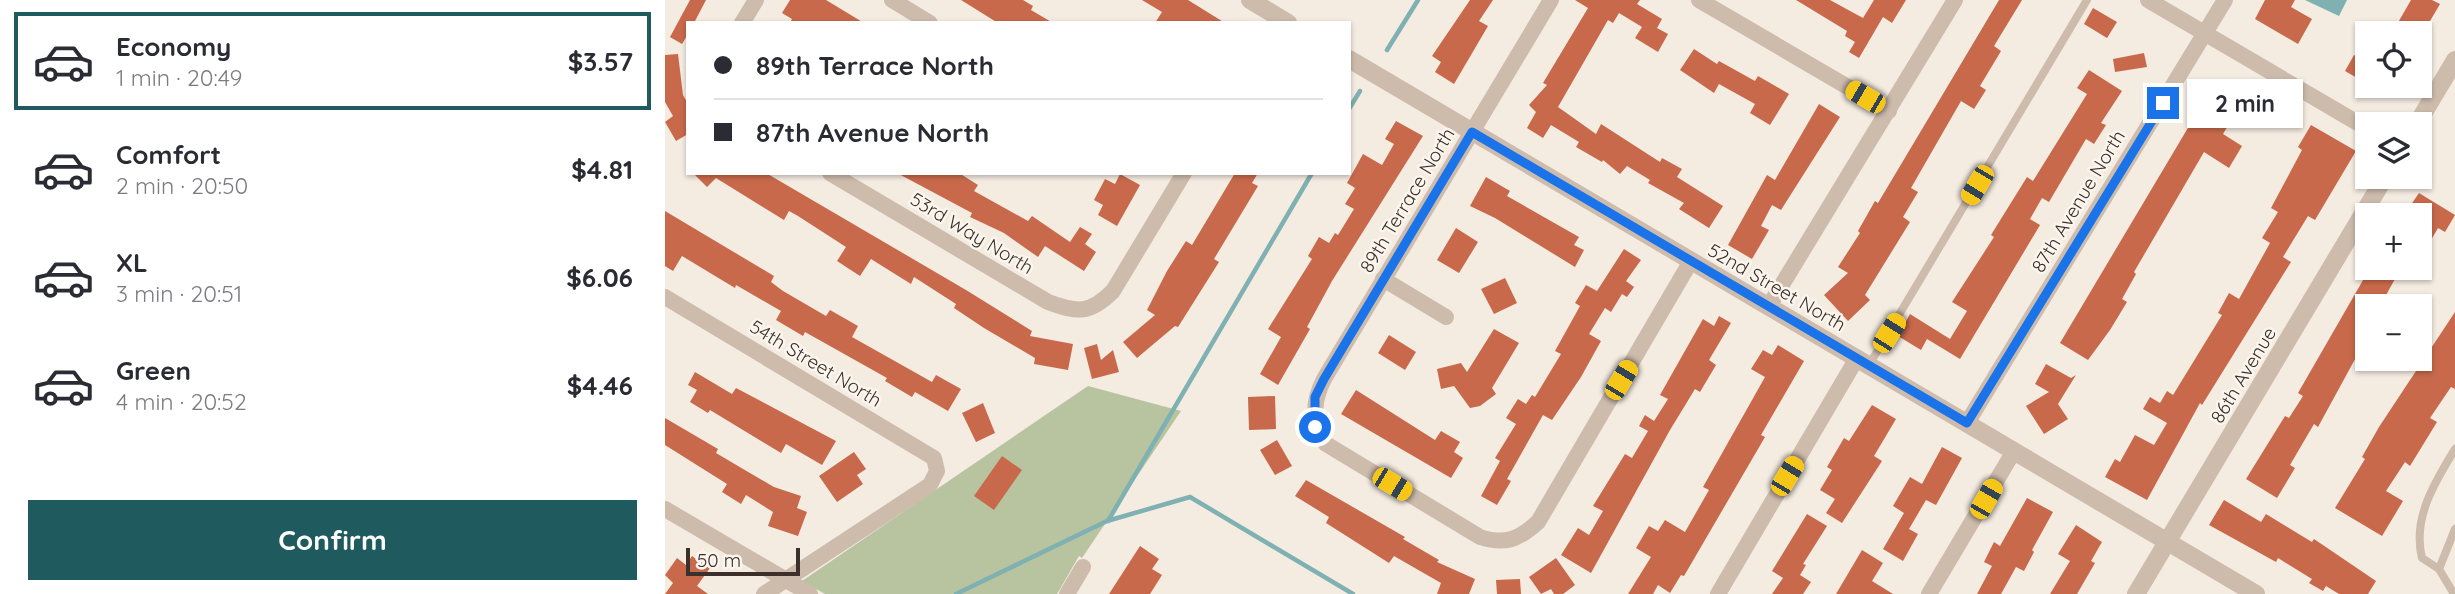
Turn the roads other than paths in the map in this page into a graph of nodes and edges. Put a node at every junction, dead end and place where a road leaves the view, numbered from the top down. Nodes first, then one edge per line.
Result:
1 (756, 0) edge
2 (892, 0) edge
3 (1249, 0) edge
4 (1551, 0) edge
5 (1699, 0) edge
6 (1955, 0) edge
7 (2087, 0) edge
8 (2147, 0) edge
9 (2225, 0) edge
10 (743, 21) edge
11 (927, 21) edge
12 (1279, 21) edge
13 (2205, 34) junction
14 (1351, 60) edge
15 (2455, 60) edge
16 (1889, 111) junction
17 (2424, 112) edge
18 (2355, 121) edge
19 (1472, 132) junction
20 (833, 175) edge
21 (1182, 175) edge
22 (2378, 189) edge
23 (1691, 261) junction
24 (1383, 279) junction
25 (665, 297) edge
26 (1769, 306) junction
27 (1446, 317) dead end
28 (1863, 362) junction
29 (1967, 423) junction
30 (2455, 449) edge
31 (2014, 451) junction
32 (665, 509) edge
33 (2455, 529) edge
34 (2167, 541) junction
35 (1083, 567) dead end
36 (2439, 569) junction
37 (786, 580) junction
38 (764, 594) edge
39 (810, 594) edge
40 (1067, 594) edge
41 (1718, 594) edge
42 (1929, 594) edge
43 (2136, 594) edge
44 (2256, 594) edge
45 (2454, 594) edge

1 - 10 street
2 - 11 street
3 - 12 street
4 - 19 street, 89th Terrace North
5 - 16 street
6 - 16 street
7 - 28 lane
8 - 13 street
9 - 13 street, 87th Avenue North
13 - 18 street
13 - 29 street, 87th Avenue North
14 - 19 street, 52nd Street North
15 - 17 street
16 - 26 street
19 - 23 street, 52nd Street North
19 - 24 street, 89th Terrace North
20 - 21 street, 53rd Way North
22 - 34 street, 86th Avenue
23 - 24 street, 89th Terrace North
23 - 26 street, 52nd Street North
24 - 27 street
25 - 37 street, 54th Street North
26 - 28 street, 52nd Street North
28 - 29 street, 52nd Street North
28 - 41 street
29 - 31 street, 52nd Street North
30 - 36 lane
31 - 34 street, 52nd Street North
31 - 42 street
32 - 37 street
33 - 36 lane
34 - 43 street, 86th Avenue
34 - 44 street, 52nd Street North
35 - 40 street
36 - 45 lane
37 - 38 street
37 - 39 street

